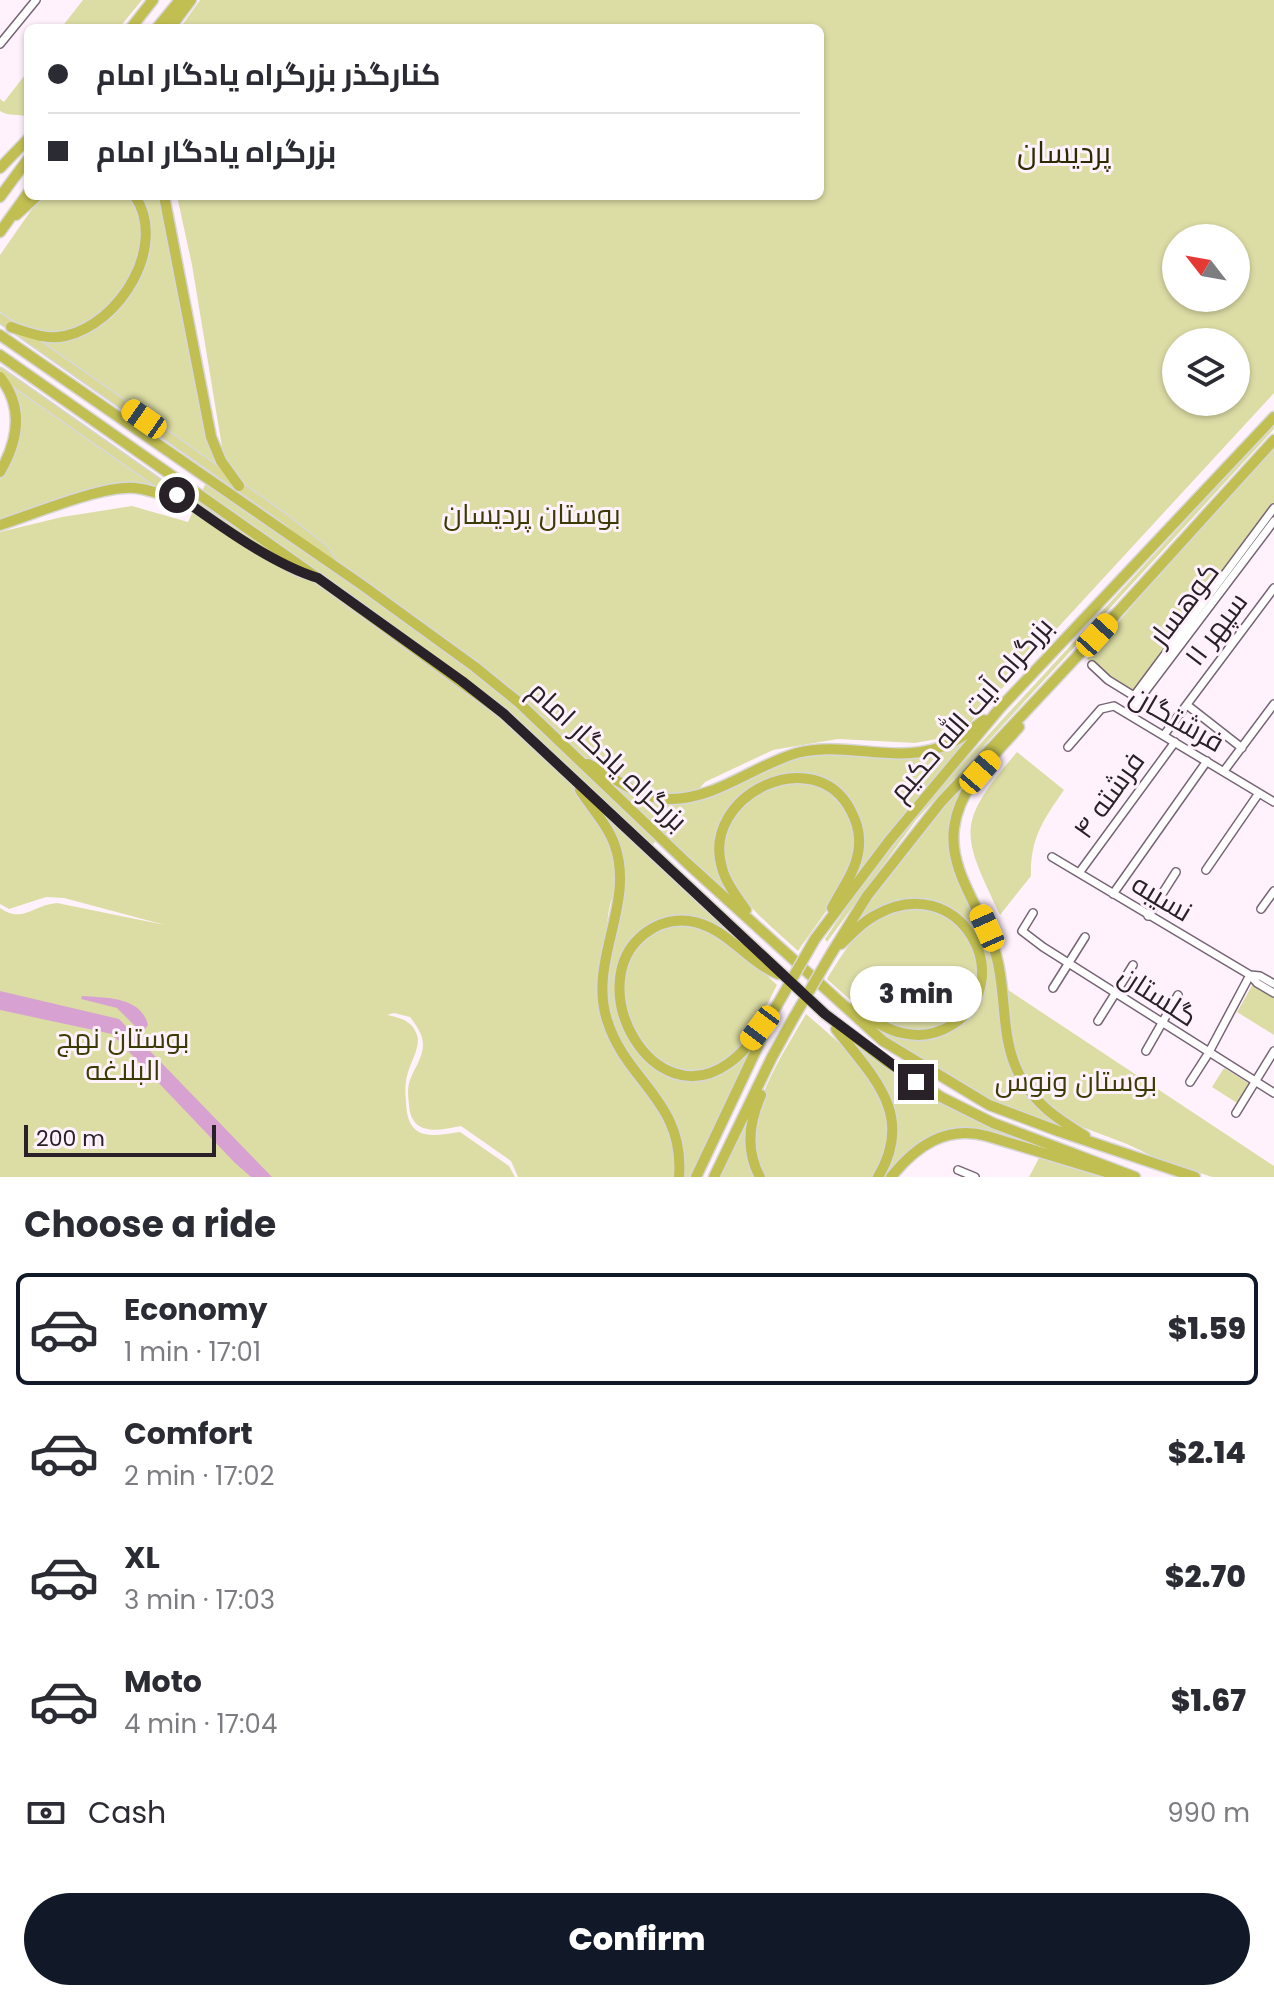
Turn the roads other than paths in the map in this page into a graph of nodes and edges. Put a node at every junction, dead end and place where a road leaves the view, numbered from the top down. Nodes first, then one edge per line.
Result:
1 (36, 0) edge
2 (153, 0) edge
3 (180, 0) edge
4 (191, 0) edge
5 (134, 24) edge
6 (160, 24) edge
7 (173, 24) edge
8 (0, 44) edge
9 (24, 143) edge
10 (24, 164) edge
11 (0, 168) edge
12 (0, 197) edge
13 (24, 199) edge
14 (32, 200) edge
15 (137, 200) edge
16 (165, 200) edge
17 (8, 221) junction
18 (0, 232) edge
19 (0, 318) edge
20 (11, 327) junction
21 (0, 335) edge
22 (0, 355) edge
23 (0, 374) edge
24 (1274, 417) edge
25 (1274, 440) edge
26 (0, 472) edge
27 (239, 486) junction
28 (190, 505) junction
29 (1274, 508) edge
30 (1274, 521) edge
31 (0, 525) edge
32 (334, 566) junction
33 (318, 578) junction
34 (1274, 588) edge
35 (1097, 635) junction
36 (1092, 665) dead end
37 (1274, 704) edge
38 (1187, 705) junction
39 (1000, 708) junction
40 (1129, 713) junction
41 (1164, 735) junction
42 (1175, 742) junction
43 (1068, 747) dead end
44 (1242, 748) junction
45 (1207, 761) junction
46 (583, 762) junction
47 (1224, 771) junction
48 (572, 778) junction
49 (1259, 793) junction
50 (1274, 802) edge
51 (1052, 857) dead end
52 (1206, 870) dead end
53 (1176, 872) dead end
54 (1079, 873) junction
55 (1274, 891) edge
56 (1113, 894) junction
57 (1261, 909) dead end
58 (1033, 913) dead end
59 (1148, 916) junction
60 (754, 922) junction
61 (1085, 937) dead end
62 (815, 939) junction
63 (831, 954) junction
64 (1068, 964) junction
65 (1133, 965) dead end
66 (1250, 975) junction
67 (784, 976) junction
68 (1274, 984) edge
69 (1053, 988) dead end
70 (1274, 993) edge
71 (1115, 994) junction
72 (1178, 995) dead end
73 (836, 999) junction
74 (776, 1007) junction
75 (825, 1014) junction
76 (1098, 1021) dead end
77 (1161, 1024) junction
78 (1146, 1051) dead end
79 (1274, 1051) edge
80 (1208, 1054) junction
81 (772, 1057) junction
82 (1190, 1082) dead end
83 (1256, 1082) junction
84 (1274, 1093) edge
85 (1236, 1113) dead end
86 (1097, 1143) junction
87 (958, 1170) dead end
88 (679, 1177) edge
89 (696, 1177) edge
90 (714, 1177) edge
91 (760, 1177) edge
92 (878, 1177) edge
93 (891, 1177) edge
94 (975, 1177) edge
95 (1126, 1177) edge
96 (1135, 1177) edge
97 (1195, 1177) edge

1 - 8 street
2 - 5 highway
3 - 6 highway
4 - 7 highway
9 - 11 highway
10 - 12 highway
13 - 17 highway
14 - 17 highway
15 - 20 highway
16 - 27 highway
17 - 18 highway
19 - 20 main road
20 - 27 main road
21 - 32 highway, بزرگراه یادگار امام
22 - 33 highway, بزرگراه یادگار امام
23 - 26 highway
23 - 28 main road
24 - 39 highway, بزرگراه آیت الله حکیم
25 - 35 highway, بزرگراه آیت الله حکیم
27 - 32 main road
28 - 31 highway
28 - 33 main road
29 - 36 street
30 - 40 street, کوهسار
32 - 46 highway, بزرگراه یادگار امام
33 - 48 highway, بزرگراه یادگار امام
34 - 38 street, سپهر ۱۱
35 - 63 highway, بزرگراه آیت الله حکیم
35 - 86 highway
37 - 44 street
38 - 41 street, سپهر ۱۱
38 - 44 street
39 - 46 highway
39 - 62 highway, بزرگراه آیت الله حکیم
40 - 41 street, فرشتگان
40 - 43 street, فرشتگان
41 - 42 street, فرشتگان
42 - 45 street, فرشتگان
42 - 54 street, فرشته ۴
44 - 47 street
45 - 47 street, فرشتگان
45 - 56 street
46 - 60 highway, بزرگراه یادگار امام
47 - 49 street, فرشتگان
48 - 67 highway, بزرگراه یادگار امام
48 - 88 highway
49 - 50 street, فرشتگان
49 - 52 street
51 - 54 street, نسیبه
53 - 59 street
54 - 56 street, نسیبه
55 - 57 street
56 - 59 street, نسیبه
58 - 64 street, گلستان
59 - 66 street, نسیبه
60 - 62 highway
60 - 73 highway, بزرگراه یادگار امام
61 - 64 street
62 - 74 highway, bridge
63 - 73 highway
63 - 81 highway, بزرگراه آیت الله حکیم, bridge
64 - 69 street
64 - 71 street, گلستان
65 - 71 street
66 - 68 street
66 - 70 street
66 - 80 street
67 - 74 highway
67 - 75 highway, بزرگراه یادگار امام
71 - 76 street
71 - 77 street, گلستان
72 - 77 street
73 - 86 highway, بزرگراه یادگار امام
74 - 89 highway
75 - 92 highway
75 - 96 highway, بزرگراه یادگار امام
77 - 78 street
77 - 80 street, گلستان
79 - 83 street
80 - 82 street
80 - 83 street, گلستان
81 - 90 highway
81 - 91 highway
83 - 84 street, گلستان
83 - 85 street
86 - 97 highway, بزرگراه یادگار امام
87 - 94 street
93 - 95 highway

